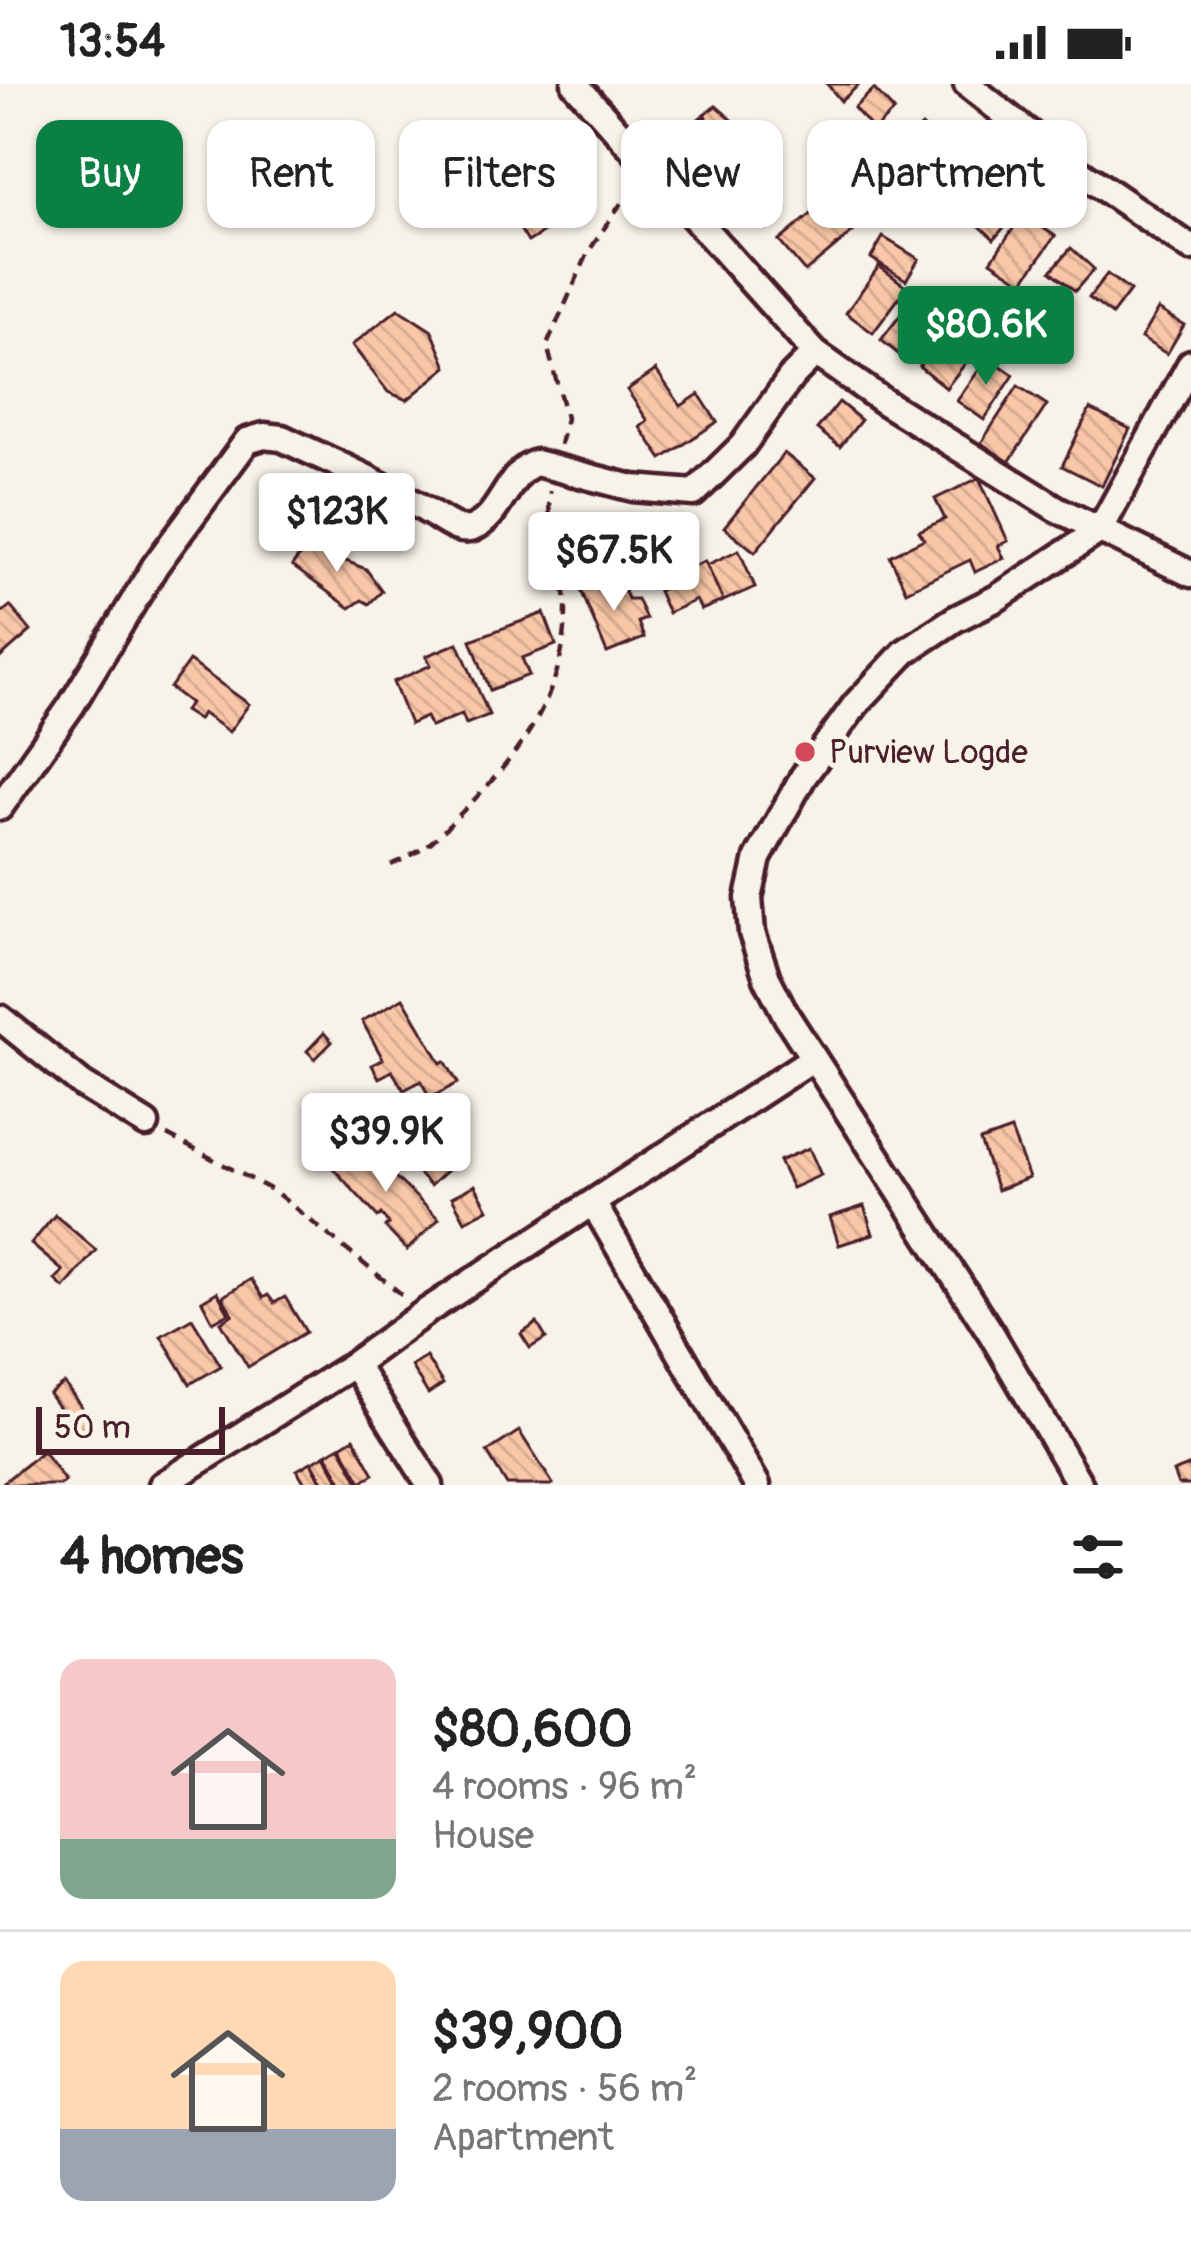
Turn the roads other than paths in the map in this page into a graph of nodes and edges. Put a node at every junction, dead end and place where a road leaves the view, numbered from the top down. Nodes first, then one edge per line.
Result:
1 (575, 84) edge
2 (967, 84) edge
3 (1191, 248) edge
4 (815, 353) junction
5 (1191, 363) edge
6 (1100, 530) junction
7 (1191, 574) edge
8 (0, 807) edge
9 (0, 1018) edge
10 (812, 1059) junction
11 (146, 1124) road end
12 (593, 1202) junction
13 (354, 1364) junction
14 (162, 1485) edge
15 (430, 1485) edge
16 (758, 1485) edge
17 (1080, 1485) edge

1 - 4 street
2 - 3 street
4 - 6 street
4 - 8 street
5 - 6 street
6 - 7 street
6 - 10 street
9 - 11 street
10 - 12 street
10 - 17 street
12 - 13 street
12 - 16 street
13 - 14 street
13 - 15 street

